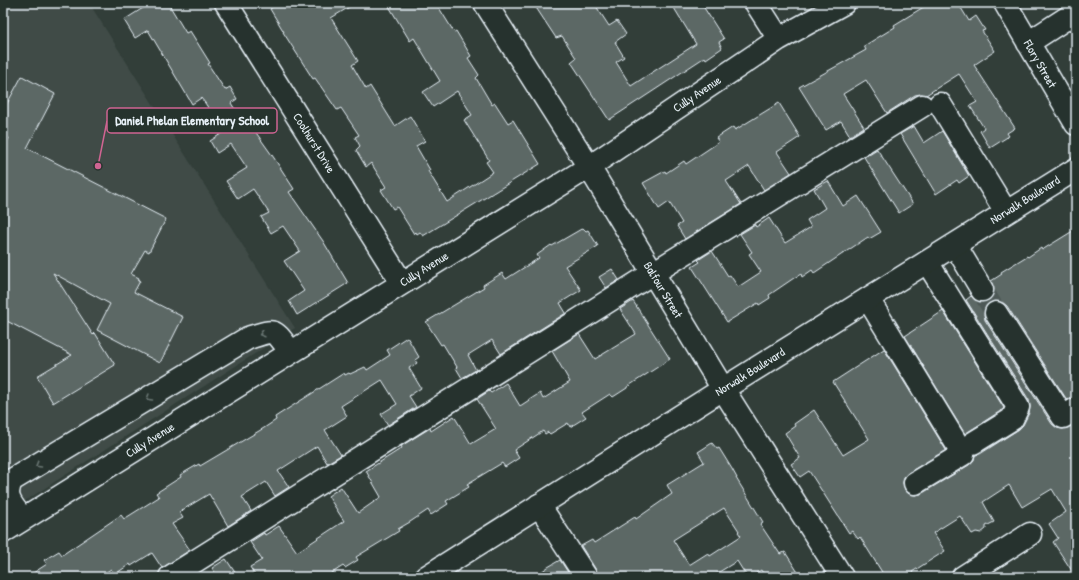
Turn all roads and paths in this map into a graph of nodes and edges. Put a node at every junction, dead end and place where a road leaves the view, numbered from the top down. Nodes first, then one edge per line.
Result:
1 (226, 3) edge
2 (485, 3) edge
3 (756, 3) edge
4 (844, 3) edge
5 (1005, 3) edge
6 (1076, 12) edge
7 (779, 39) junction
8 (1028, 43) junction
9 (1076, 124) edge
10 (589, 167) junction
11 (1076, 169) edge
12 (1006, 212) junction
13 (955, 245) junction
14 (927, 262) junction
15 (653, 273) junction
16 (402, 283) junction
17 (982, 290) tunnel mouth
18 (868, 299) junction
19 (996, 313) tunnel mouth
20 (291, 352) junction
21 (723, 389) junction
22 (1076, 409) edge
23 (973, 443) dead end
24 (6, 483) edge
25 (915, 483) dead end
26 (539, 505) junction
27 (23, 520) junction
28 (3, 532) edge
29 (1030, 534) dead end
30 (170, 577) edge
31 (426, 577) edge
32 (586, 577) edge
33 (842, 577) edge
34 (963, 577) edge

1 - 16 street, Coolhurst Drive
2 - 10 street, Balfour Street
3 - 7 street
4 - 7 street, Cully Avenue
5 - 8 street, Flory Street
6 - 8 street
7 - 10 street, Cully Avenue
8 - 9 street, Flory Street
10 - 15 street, Balfour Street
10 - 16 street, Cully Avenue
11 - 12 street, Norwalk Boulevard
12 - 13 street, Norwalk Boulevard
12 - 15 street
13 - 14 street, Norwalk Boulevard
13 - 17 street
14 - 18 street, Norwalk Boulevard
14 - 23 street
15 - 21 street, Balfour Street
15 - 30 street
16 - 20 street, Cully Avenue
18 - 21 street, Norwalk Boulevard
18 - 25 street
19 - 22 street
20 -> 24 street
20 - 27 street, Cully Avenue
21 - 26 street, Norwalk Boulevard
21 - 33 street, Balfour Street
24 - 27 street
26 - 31 street, Norwalk Boulevard
26 - 32 street
27 - 28 street, Cully Avenue
29 - 34 street

